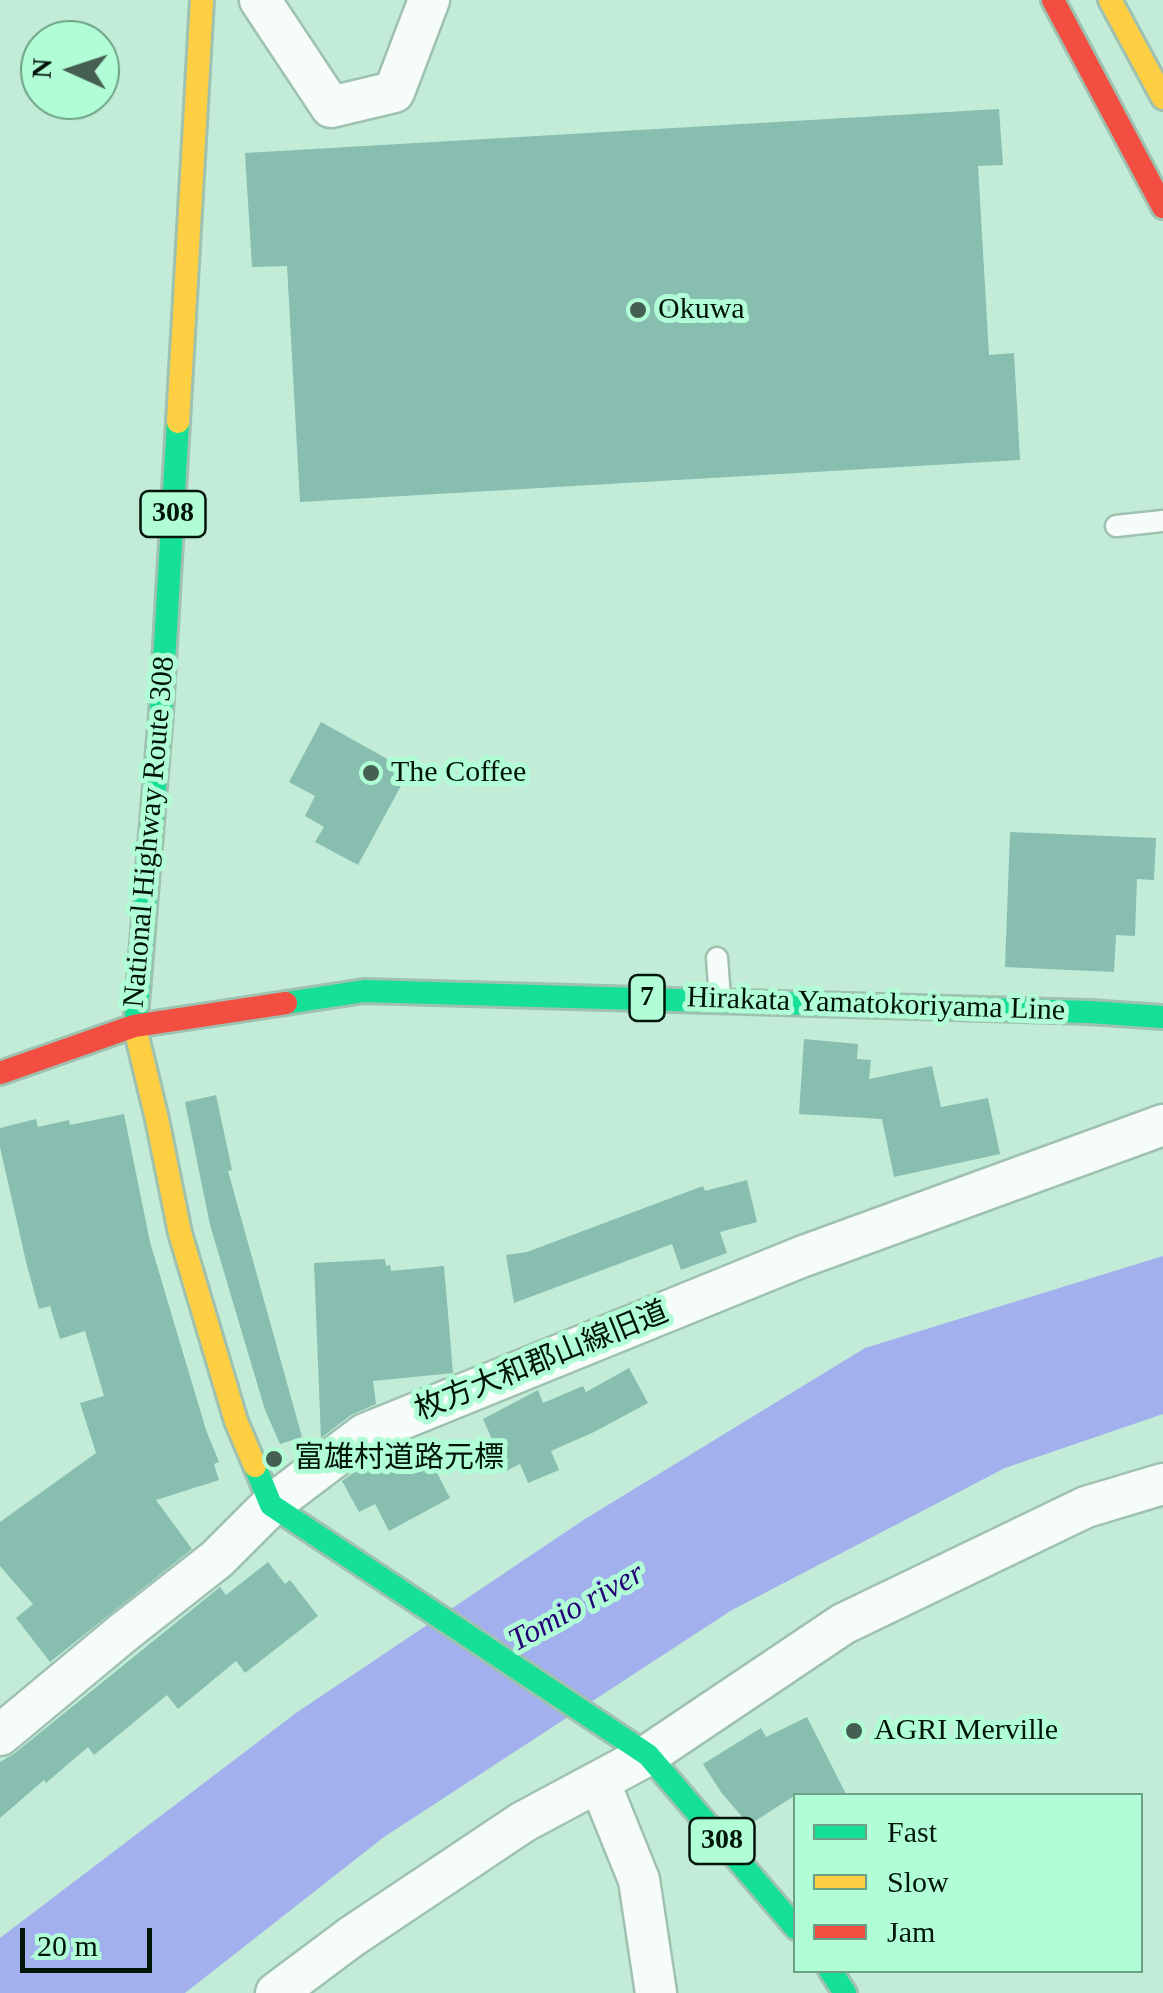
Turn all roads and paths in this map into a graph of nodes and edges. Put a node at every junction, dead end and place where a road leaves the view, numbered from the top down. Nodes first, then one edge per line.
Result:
1 (202, 0) edge
2 (260, 0) edge
3 (429, 0) edge
4 (1053, 0) edge
5 (1110, 0) edge
6 (1163, 98) edge
7 (1163, 207) edge
8 (1163, 520) edge
9 (1116, 526) dead end
10 (717, 958) dead end
11 (720, 1000) junction
12 (1163, 1018) edge
13 (134, 1026) junction
14 (0, 1073) edge
15 (1163, 1126) edge
16 (1163, 1484) edge
17 (272, 1506) junction
18 (0, 1735) edge
19 (648, 1755) junction
20 (599, 1781) junction
21 (793, 1924) edge
22 (276, 1993) edge
23 (656, 1993) edge

1 - 13 main road, National Highway Route 308 / 308
2 - 3 street
4 - 7 main road
5 - 6 main road
8 - 9 lane
10 - 11 lane
11 - 12 main road, Hirakata Yamatokoriyama Line / 7
11 - 13 main road, Hirakata Yamatokoriyama Line / 7
13 - 14 main road, Hirakata Yamatokoriyama Line / 7
13 - 17 main road, National Highway Route 308 / 308
15 - 17 street, 枚方大和郡山線旧道
16 - 19 street
17 - 18 street, 枚方大和郡山線旧道
17 - 19 main road, 308
19 - 20 street
19 - 21 main road, 308
20 - 22 street
20 - 23 street

